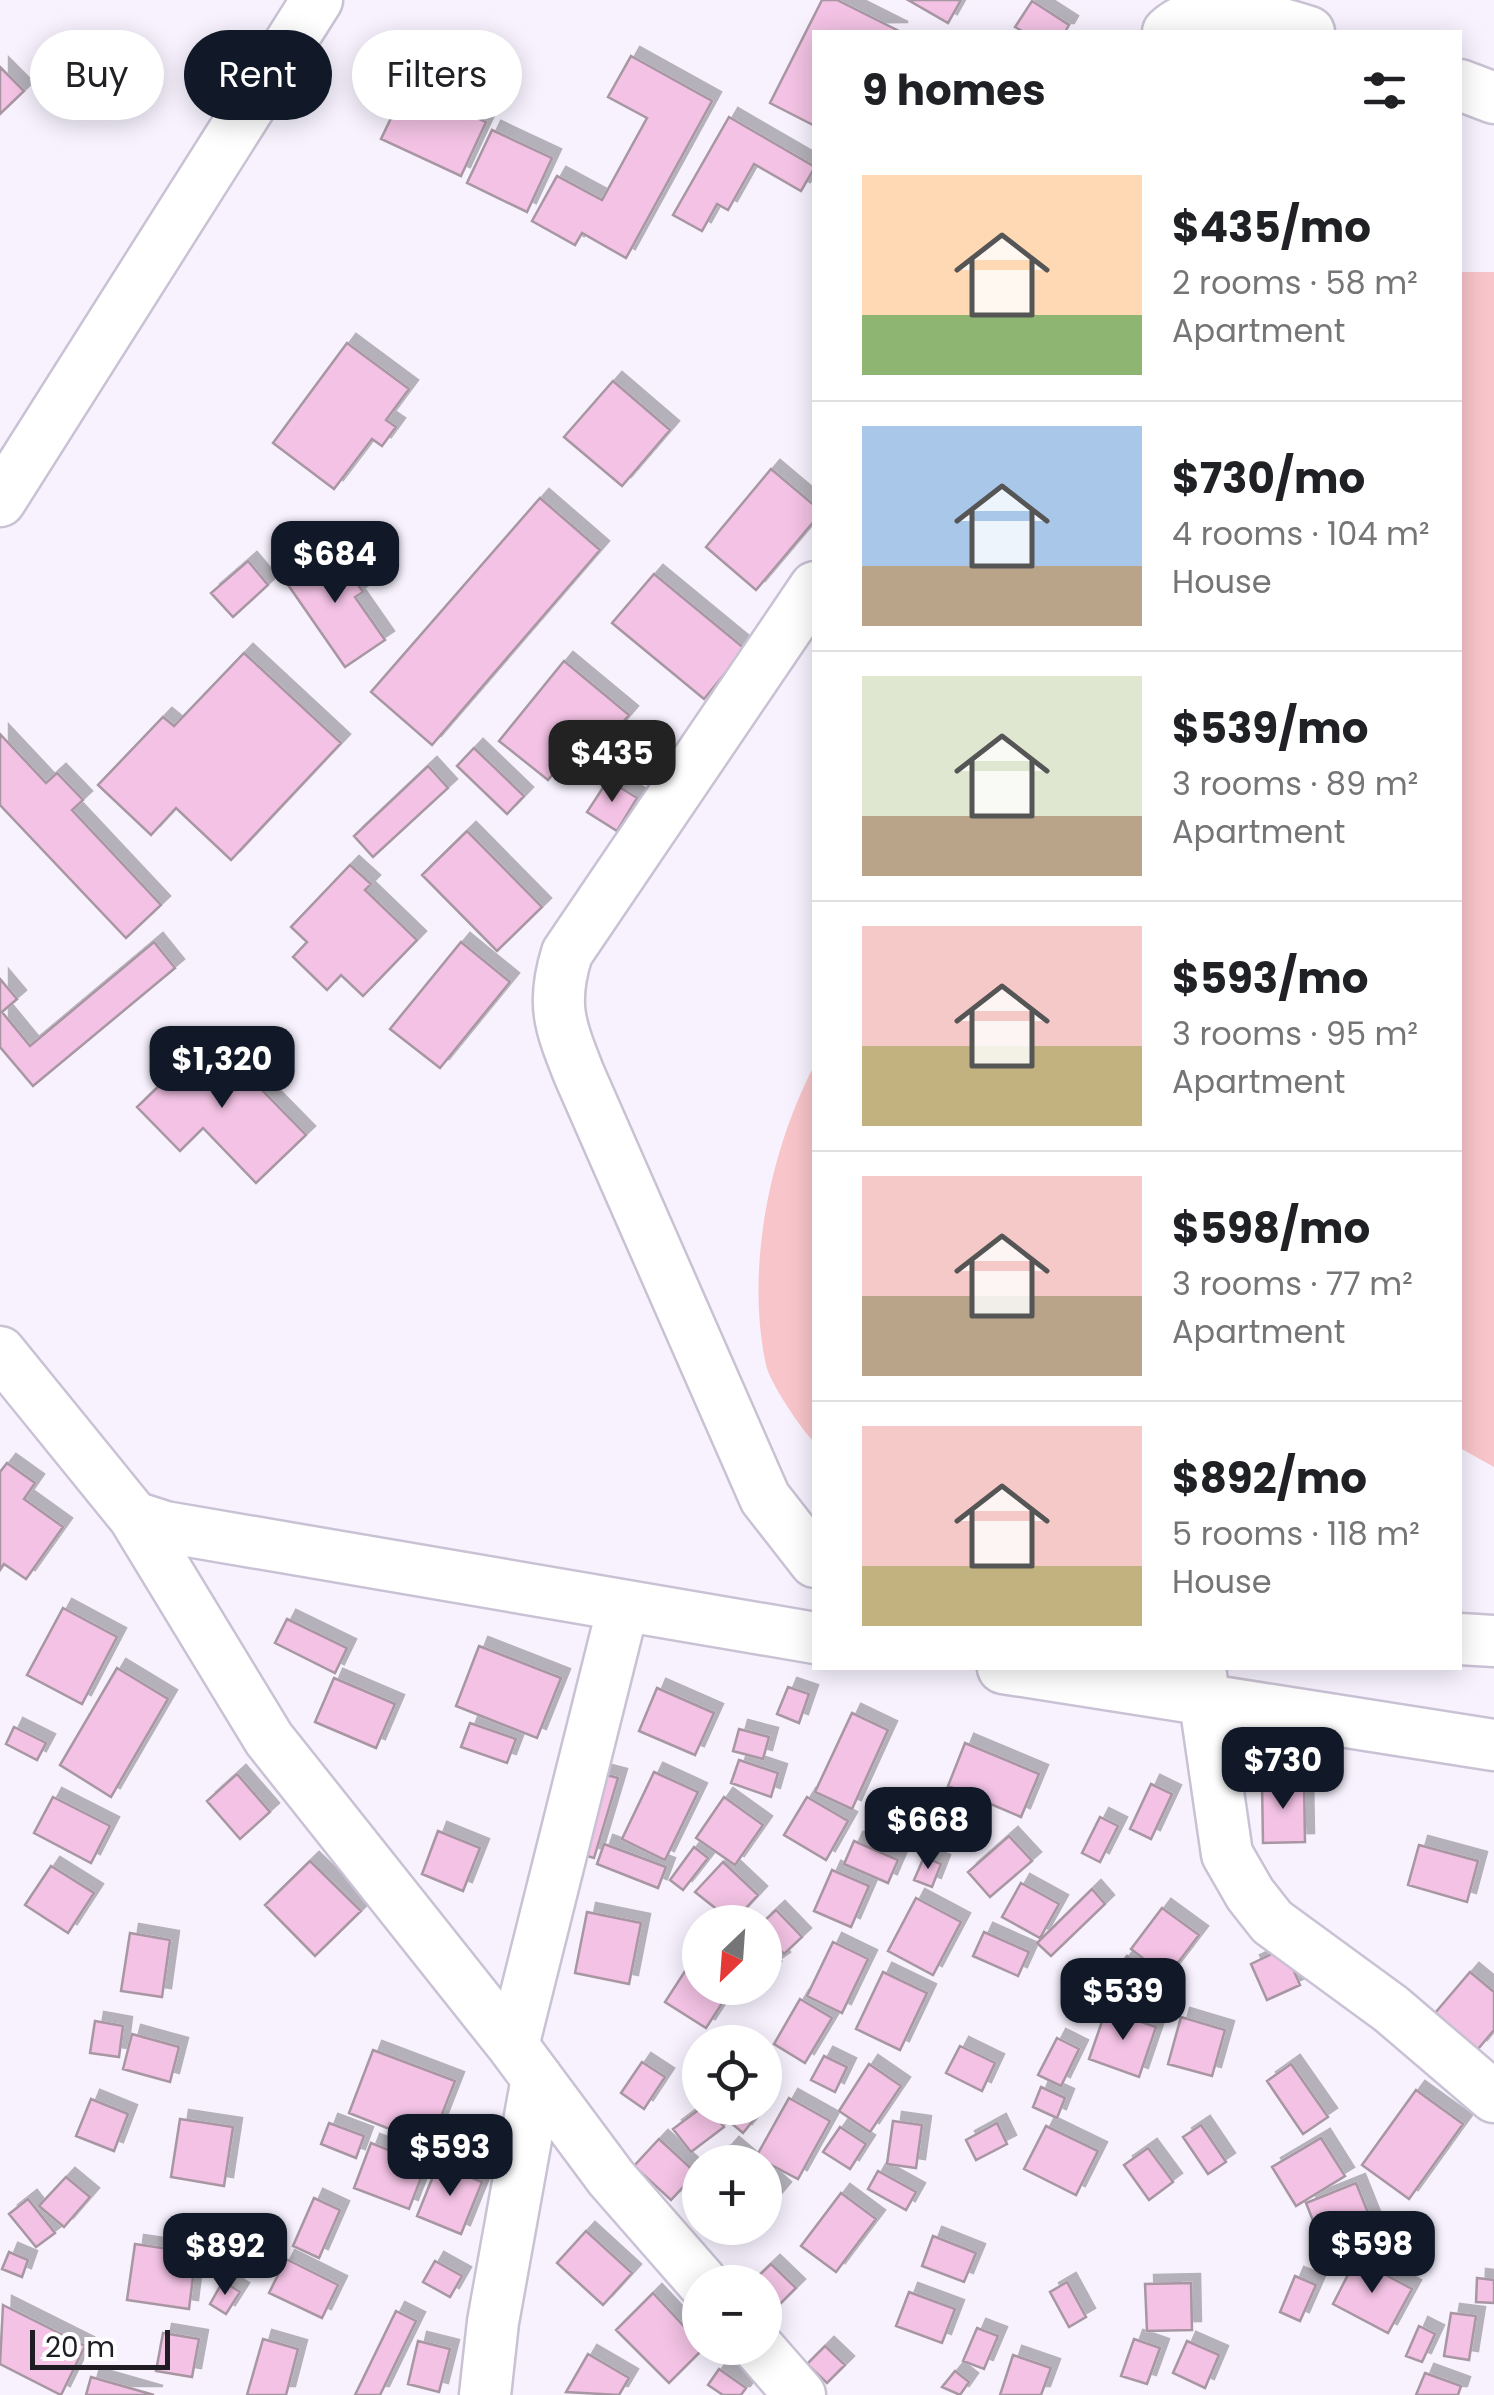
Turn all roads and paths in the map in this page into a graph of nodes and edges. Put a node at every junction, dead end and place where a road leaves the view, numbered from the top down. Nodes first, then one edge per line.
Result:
1 (317, 0) edge
2 (1169, 30) edge
3 (1302, 30) edge
4 (1462, 86) edge
5 (1494, 98) edge
6 (0, 502) edge
7 (812, 591) edge
8 (0, 1352) edge
9 (134, 1517) junction
10 (812, 1558) edge
11 (623, 1607) junction
12 (812, 1638) edge
13 (1462, 1639) edge
14 (1494, 1641) edge
15 (1029, 1670) edge
16 (1201, 1683) edge
17 (1494, 1745) edge
18 (525, 2062) junction
19 (1494, 2098) edge
20 (687, 2265) edge
21 (774, 2365) edge
22 (485, 2395) edge
23 (800, 2395) edge

1 - 6 street
2 - 3 street
4 - 5 street
7 - 10 street
8 - 9 street
9 - 11 street
9 - 18 street
11 - 12 street
11 - 18 street
13 - 14 street
15 - 16 street
16 - 17 street
16 - 19 street
18 - 20 street
18 - 22 street
21 - 23 street

